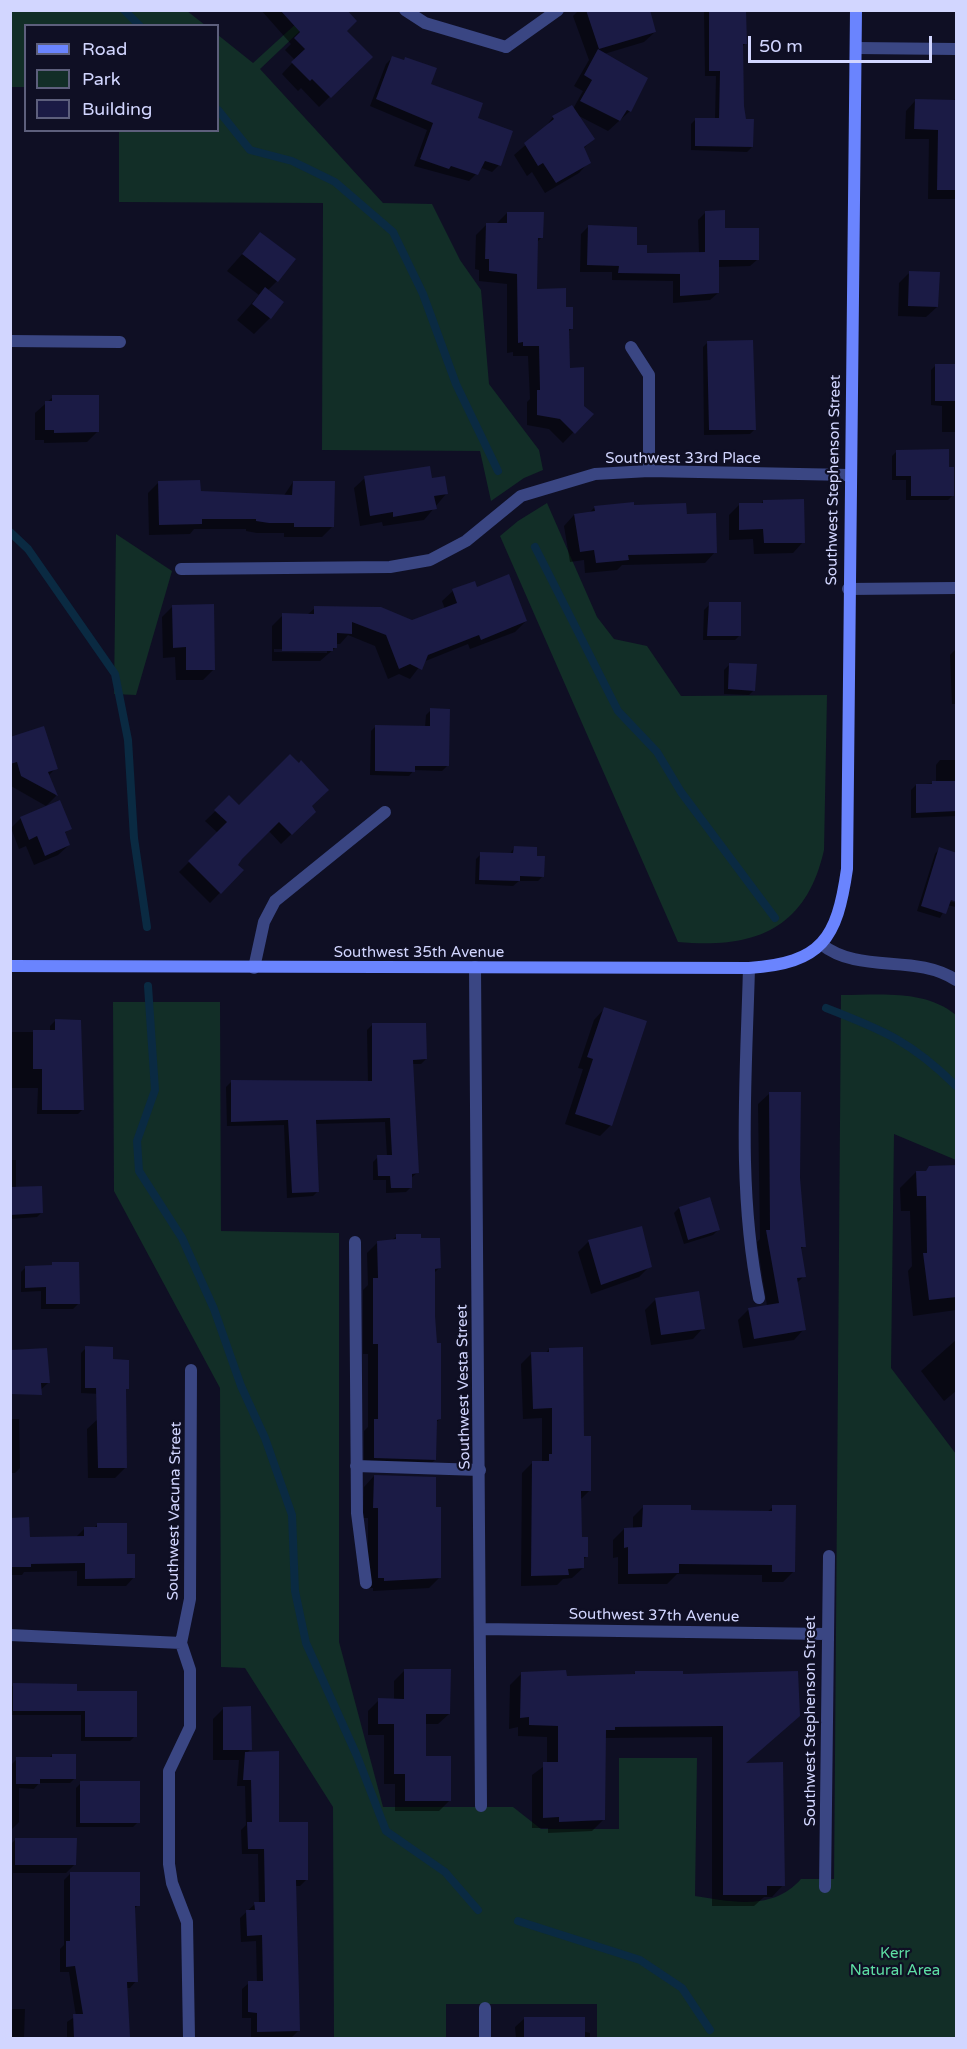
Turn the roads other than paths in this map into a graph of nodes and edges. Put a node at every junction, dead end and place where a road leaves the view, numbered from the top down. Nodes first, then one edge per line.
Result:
1 (405, 10) edge
2 (558, 10) edge
3 (856, 10) edge
4 (856, 48) junction
5 (957, 49) edge
6 (10, 341) edge
7 (120, 342) dead end
8 (631, 347) dead end
9 (649, 471) junction
10 (849, 475) junction
11 (181, 569) dead end
12 (957, 588) edge
13 (848, 589) junction
14 (385, 812) dead end
15 (821, 944) junction
16 (10, 966) edge
17 (475, 967) junction
18 (254, 968) junction
19 (749, 968) junction
20 (957, 980) edge
21 (355, 1242) dead end
22 (759, 1298) dead end
23 (191, 1370) dead end
24 (356, 1466) junction
25 (480, 1470) junction
26 (829, 1556) dead end
27 (366, 1583) dead end
28 (480, 1629) junction
29 (826, 1634) junction
30 (10, 1635) edge
31 (181, 1643) junction
32 (481, 1806) dead end
33 (825, 1887) dead end
34 (485, 2008) dead end
35 (189, 2038) edge
36 (485, 2038) edge

1 - 2 street
3 - 4 street, Southwest Stephenson Street
4 - 5 street
4 - 10 street, Southwest Stephenson Street
6 - 7 street
8 - 9 street
9 - 10 street, Southwest 33rd Place
9 - 11 street, Southwest 33rd Place
10 - 13 street, Southwest Stephenson Street
12 - 13 street
13 - 15 street, Southwest Stephenson Street
14 - 18 street
15 - 19 street, Southwest 35th Avenue
15 - 20 street
16 - 18 street, Southwest 35th Avenue
17 - 18 street, Southwest 35th Avenue
17 - 19 street, Southwest 35th Avenue
17 - 25 street, Southwest Vesta Street
19 - 22 street
21 - 24 street
23 - 31 street, Southwest Vacuna Street
24 - 25 street
24 - 27 street
25 - 28 street, Southwest Vesta Street
26 - 29 street, Southwest Stephenson Street
28 - 29 street, Southwest 37th Avenue
28 - 32 street, Southwest Vesta Street
29 - 33 street, Southwest Stephenson Street
30 - 31 street
31 - 35 street, Southwest Vacuna Street
34 - 36 street

